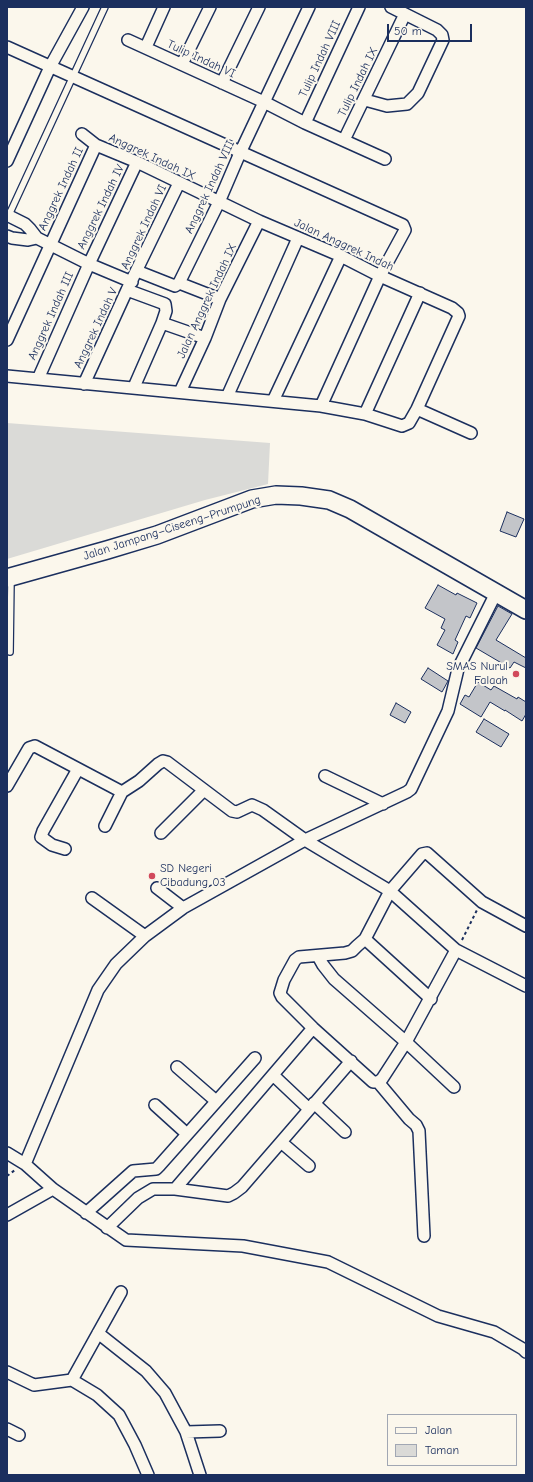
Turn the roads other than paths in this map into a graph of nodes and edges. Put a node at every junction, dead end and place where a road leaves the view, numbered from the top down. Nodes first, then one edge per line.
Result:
1 (83, 7) edge
2 (106, 7) edge
3 (164, 7) edge
4 (210, 7) edge
5 (259, 7) edge
6 (309, 7) edge
7 (359, 7) edge
8 (391, 7) edge
9 (405, 14) junction
10 (128, 40) dead end
11 (7, 47) edge
12 (146, 47) junction
13 (182, 64) junction
14 (50, 67) junction
15 (73, 76) junction
16 (222, 83) junction
17 (365, 100) junction
18 (264, 102) junction
19 (305, 123) junction
20 (82, 134) dead end
21 (344, 140) junction
22 (96, 145) junction
23 (240, 153) junction
24 (385, 159) dead end
25 (7, 160) edge
26 (137, 162) junction
27 (179, 183) junction
28 (219, 202) junction
29 (8, 216) edge
30 (259, 221) junction
31 (7, 236) edge
32 (37, 238) junction
33 (298, 238) junction
34 (50, 244) junction
35 (341, 256) junction
36 (88, 264) junction
37 (137, 271) junction
38 (380, 276) junction
39 (179, 283) junction
40 (129, 286) junction
41 (420, 293) junction
42 (220, 299) junction
43 (162, 323) junction
44 (205, 338) junction
45 (7, 340) edge
46 (7, 376) edge
47 (38, 379) junction
48 (84, 384) junction
49 (134, 387) junction
50 (180, 392) junction
51 (227, 397) junction
52 (273, 402) junction
53 (321, 406) junction
54 (417, 409) junction
55 (365, 414) junction
56 (471, 433) dead end
57 (9, 577) edge
58 (496, 593) junction
59 (526, 610) edge
60 (10, 652) dead end
61 (78, 769) junction
62 (325, 776) dead end
63 (7, 786) edge
64 (204, 790) junction
65 (122, 792) junction
66 (383, 804) junction
67 (105, 826) dead end
68 (161, 833) dead end
69 (305, 840) junction
70 (65, 849) dead end
71 (157, 888) dead end
72 (390, 891) junction
73 (92, 898) dead end
74 (182, 908) junction
75 (526, 926) edge
76 (145, 936) junction
77 (365, 939) junction
78 (456, 950) junction
79 (318, 956) junction
80 (526, 986) edge
81 (431, 998) junction
82 (313, 1028) junction
83 (406, 1042) junction
84 (255, 1058) dead end
85 (351, 1061) junction
86 (177, 1067) dead end
87 (273, 1075) junction
88 (378, 1082) junction
89 (454, 1087) dead end
90 (216, 1101) junction
91 (154, 1105) dead end
92 (311, 1106) junction
93 (345, 1132) dead end
94 (187, 1134) junction
95 (281, 1142) junction
96 (7, 1152) edge
97 (25, 1164) junction
98 (309, 1166) dead end
99 (53, 1189) junction
100 (175, 1189) junction
101 (86, 1213) junction
102 (7, 1215) edge
103 (107, 1228) junction
104 (424, 1236) dead end
105 (121, 1292) dead end
106 (98, 1333) junction
107 (526, 1352) edge
108 (7, 1372) edge
109 (72, 1380) junction
110 (7, 1429) edge
111 (220, 1431) dead end
112 (186, 1432) junction
113 (19, 1435) dead end
114 (148, 1475) edge
115 (200, 1475) edge

1 - 14 street
2 - 15 lane
3 - 12 street
4 - 13 street
5 - 16 street
6 - 18 street, Anggrek Indah VIII
7 - 19 street, Tulip Indah VIII
8 - 9 street
9 - 17 street, Tulip Indah IX
9 - 17 street
10 - 12 street, Tulip Indah VI
11 - 14 street
12 - 13 street, Tulip Indah VI
13 - 16 street, Tulip Indah VI
14 - 15 street
14 - 25 street
15 - 23 street
15 - 29 lane
16 - 18 street, Tulip Indah VI
17 - 21 street, Tulip Indah IX
18 - 19 street, Tulip Indah VI
18 - 23 street, Anggrek Indah VIII
19 - 21 street, Tulip Indah VI
20 - 22 street, Anggrek Indah IX
21 - 24 street, Tulip Indah VI
22 - 26 street, Anggrek Indah IX
22 - 34 street, Anggrek Indah II
23 - 28 street, Anggrek Indah VIII
23 - 38 street
26 - 27 street, Anggrek Indah IX
26 - 36 street, Anggrek Indah IV
27 - 28 street, Anggrek Indah IX
27 - 37 street, Anggrek Indah VI
28 - 30 street, Jalan Anggrek Indah
28 - 39 street, Anggrek Indah VIII
29 - 32 street
30 - 33 street, Jalan Anggrek Indah
30 - 42 street, Jalan Anggrek Indah IX
31 - 32 street
32 - 34 street
33 - 35 street, Jalan Anggrek Indah
33 - 51 street
34 - 36 street
34 - 45 street, Anggrek Indah II
35 - 38 street, Jalan Anggrek Indah
35 - 52 street
36 - 40 street
36 - 47 street, Anggrek Indah III
37 - 39 street
37 - 40 street, Anggrek Indah VI
38 - 41 street, Jalan Anggrek Indah
38 - 53 street
39 - 42 street
40 - 43 street
40 - 48 street, Anggrek Indah V
41 - 54 street, Jalan Anggrek Indah
41 - 55 street
42 - 44 street, Jalan Anggrek Indah IX
43 - 44 street
43 - 49 street
44 - 50 street, Jalan Anggrek Indah IX
46 - 47 street
47 - 48 street
48 - 49 street
49 - 50 street
50 - 51 street
51 - 52 street
52 - 53 street
53 - 55 street
54 - 55 street
54 - 56 street
57 - 58 main road, Jalan Jampang–Ciseeng–Prumpung
57 - 60 lane
58 - 59 main road, Jalan Jampang–Ciseeng–Prumpung
58 - 66 street
61 - 63 street
61 - 65 street
61 - 70 street
62 - 66 street
64 - 65 street
64 - 68 street
64 - 69 street
65 - 67 street
66 - 69 street
69 - 72 street
69 - 74 street
71 - 74 street
72 - 75 street
72 - 77 street
72 - 78 street
73 - 76 street
74 - 76 street
76 - 97 street
77 - 79 street
77 - 81 street
78 - 80 street
78 - 81 street
79 - 82 street
79 - 83 street
81 - 83 street
82 - 85 street
82 - 87 street
83 - 88 street
83 - 89 street
84 - 90 street
85 - 88 street
85 - 92 street
86 - 90 street
87 - 92 street
87 - 100 street
88 - 104 street
90 - 94 street
91 - 94 street
92 - 93 street
92 - 95 street
94 - 101 street
95 - 98 street
95 - 100 street
96 - 97 street
97 - 99 street
99 - 101 street
99 - 102 street
100 - 103 street
101 - 103 street
103 - 107 street
105 - 106 street
106 - 109 street
106 - 112 street
108 - 109 street
109 - 114 street
110 - 113 street
111 - 112 street
112 - 115 street

